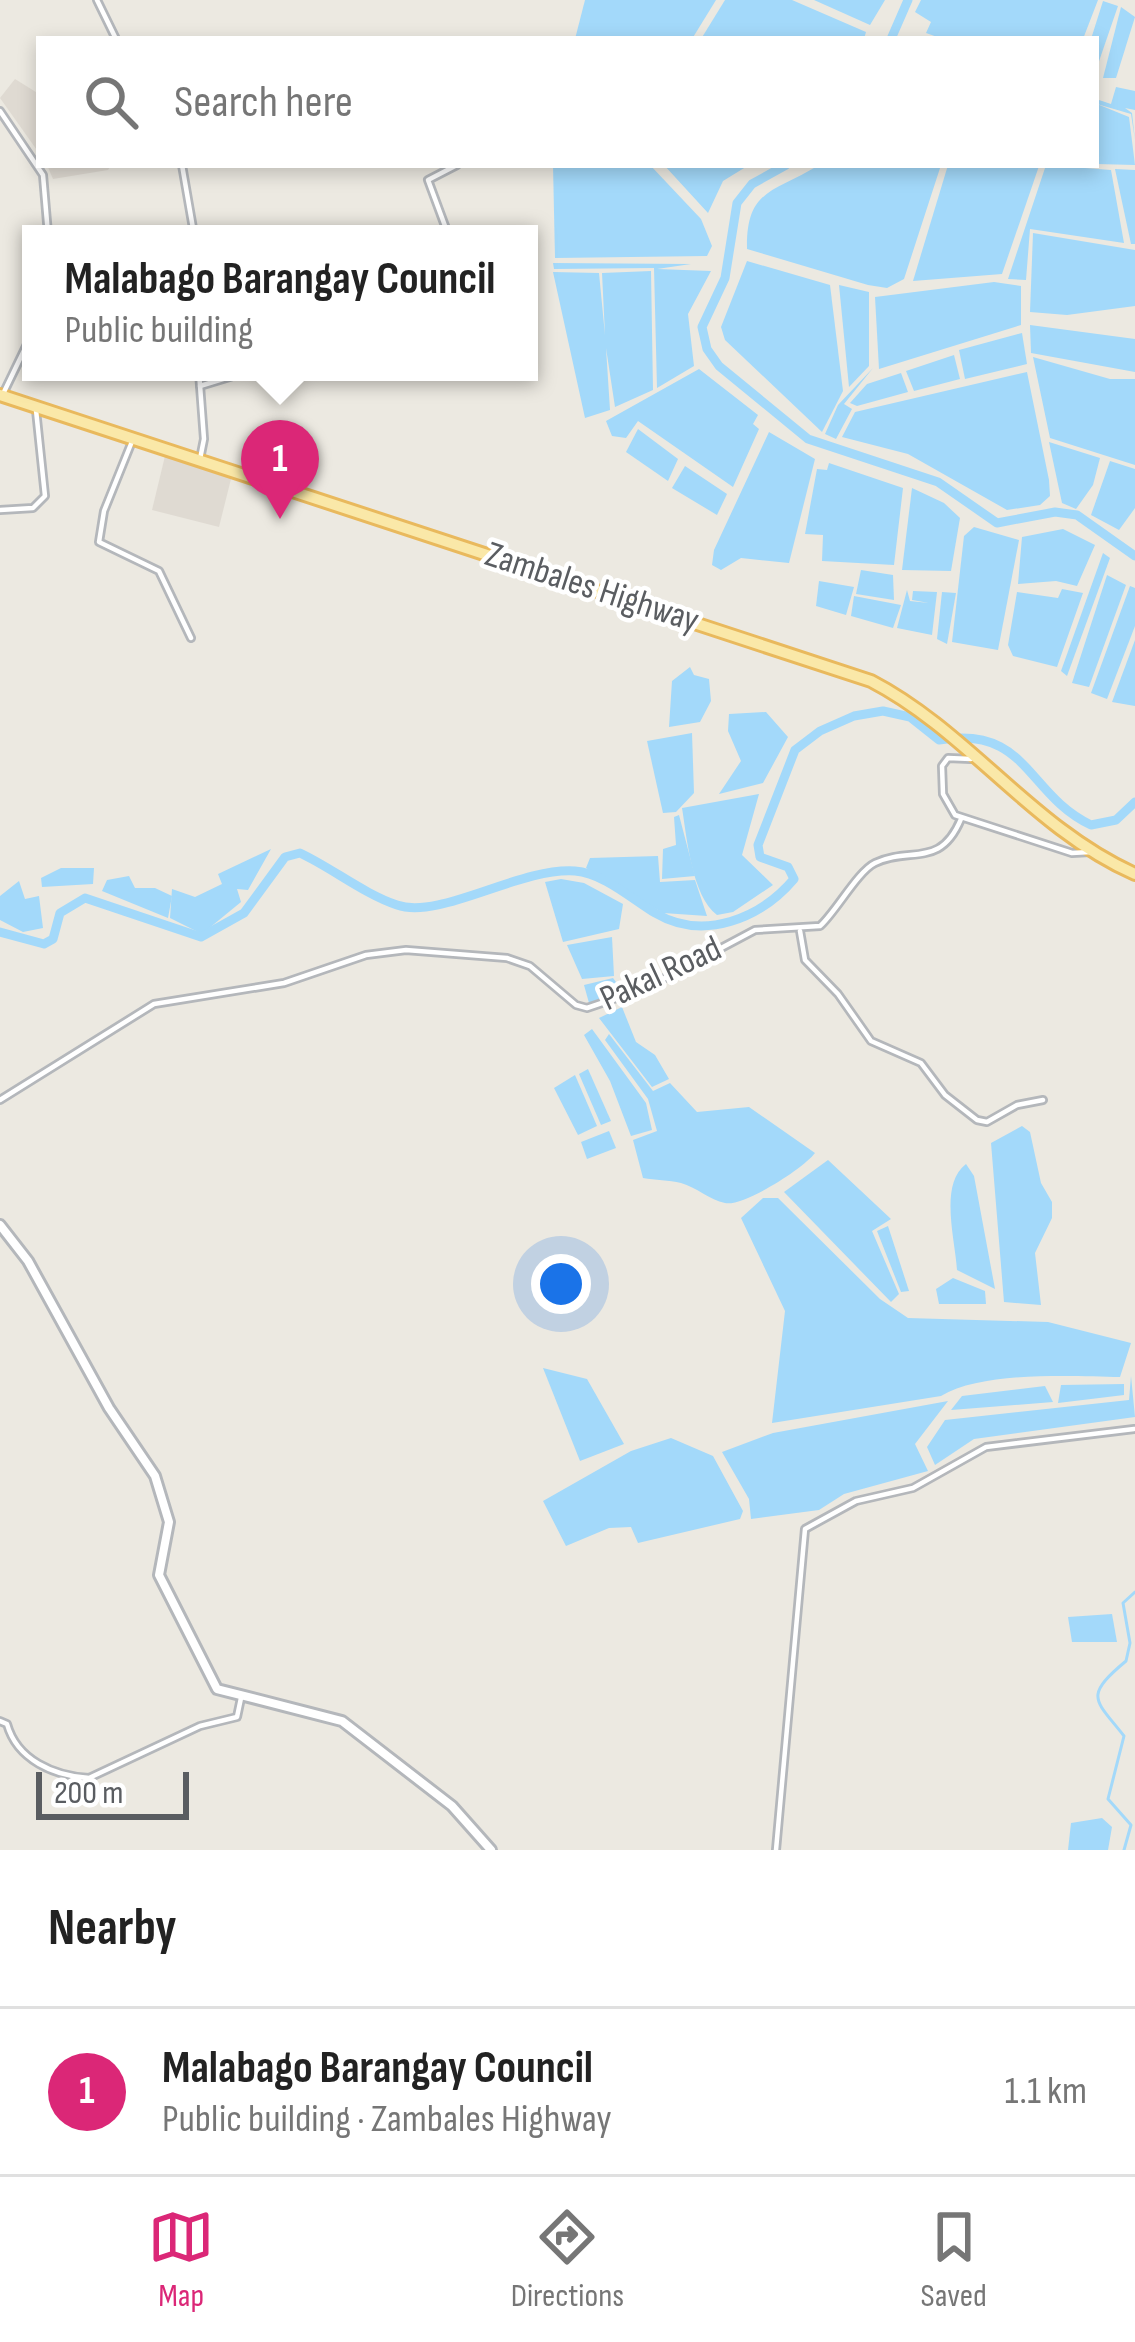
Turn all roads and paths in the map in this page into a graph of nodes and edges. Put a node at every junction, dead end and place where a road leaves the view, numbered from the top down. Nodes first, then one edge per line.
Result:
1 (97, 0) edge
2 (115, 36) edge
3 (0, 111) edge
4 (36, 165) edge
5 (38, 168) edge
6 (183, 168) edge
7 (452, 168) edge
8 (47, 225) edge
9 (192, 225) edge
10 (445, 225) edge
11 (22, 354) edge
12 (200, 381) edge
13 (216, 381) edge
14 (200, 386) junction
15 (1, 396) edge
16 (36, 408) junction
17 (134, 438) junction
18 (200, 459) junction
19 (0, 510) edge
20 (191, 638) dead end
21 (973, 759) junction
22 (961, 819) junction
23 (1090, 852) junction
24 (1135, 874) edge
25 (800, 931) junction
26 (0, 1100) edge
27 (1043, 1100) dead end
28 (0, 1225) edge
29 (1134, 1429) edge
30 (241, 1698) junction
31 (0, 1721) edge
32 (491, 1850) edge
33 (776, 1850) edge

1 - 2 street
3 - 4 street
5 - 8 street
6 - 9 street
7 - 10 street
11 - 15 street
12 - 14 street
13 - 14 street
14 - 18 street
15 - 16 main road, Zambales Highway
16 - 17 main road, Zambales Highway
16 - 19 street
17 - 18 main road, Zambales Highway
17 - 20 street
18 - 21 main road, Zambales Highway
21 - 22 street
21 - 23 main road, Zambales Highway
22 - 23 street
22 - 25 street
23 - 24 main road, Zambales Highway
25 - 26 street, Pakal Road
25 - 27 street
28 - 30 street
29 - 33 street
30 - 31 street
30 - 32 street

